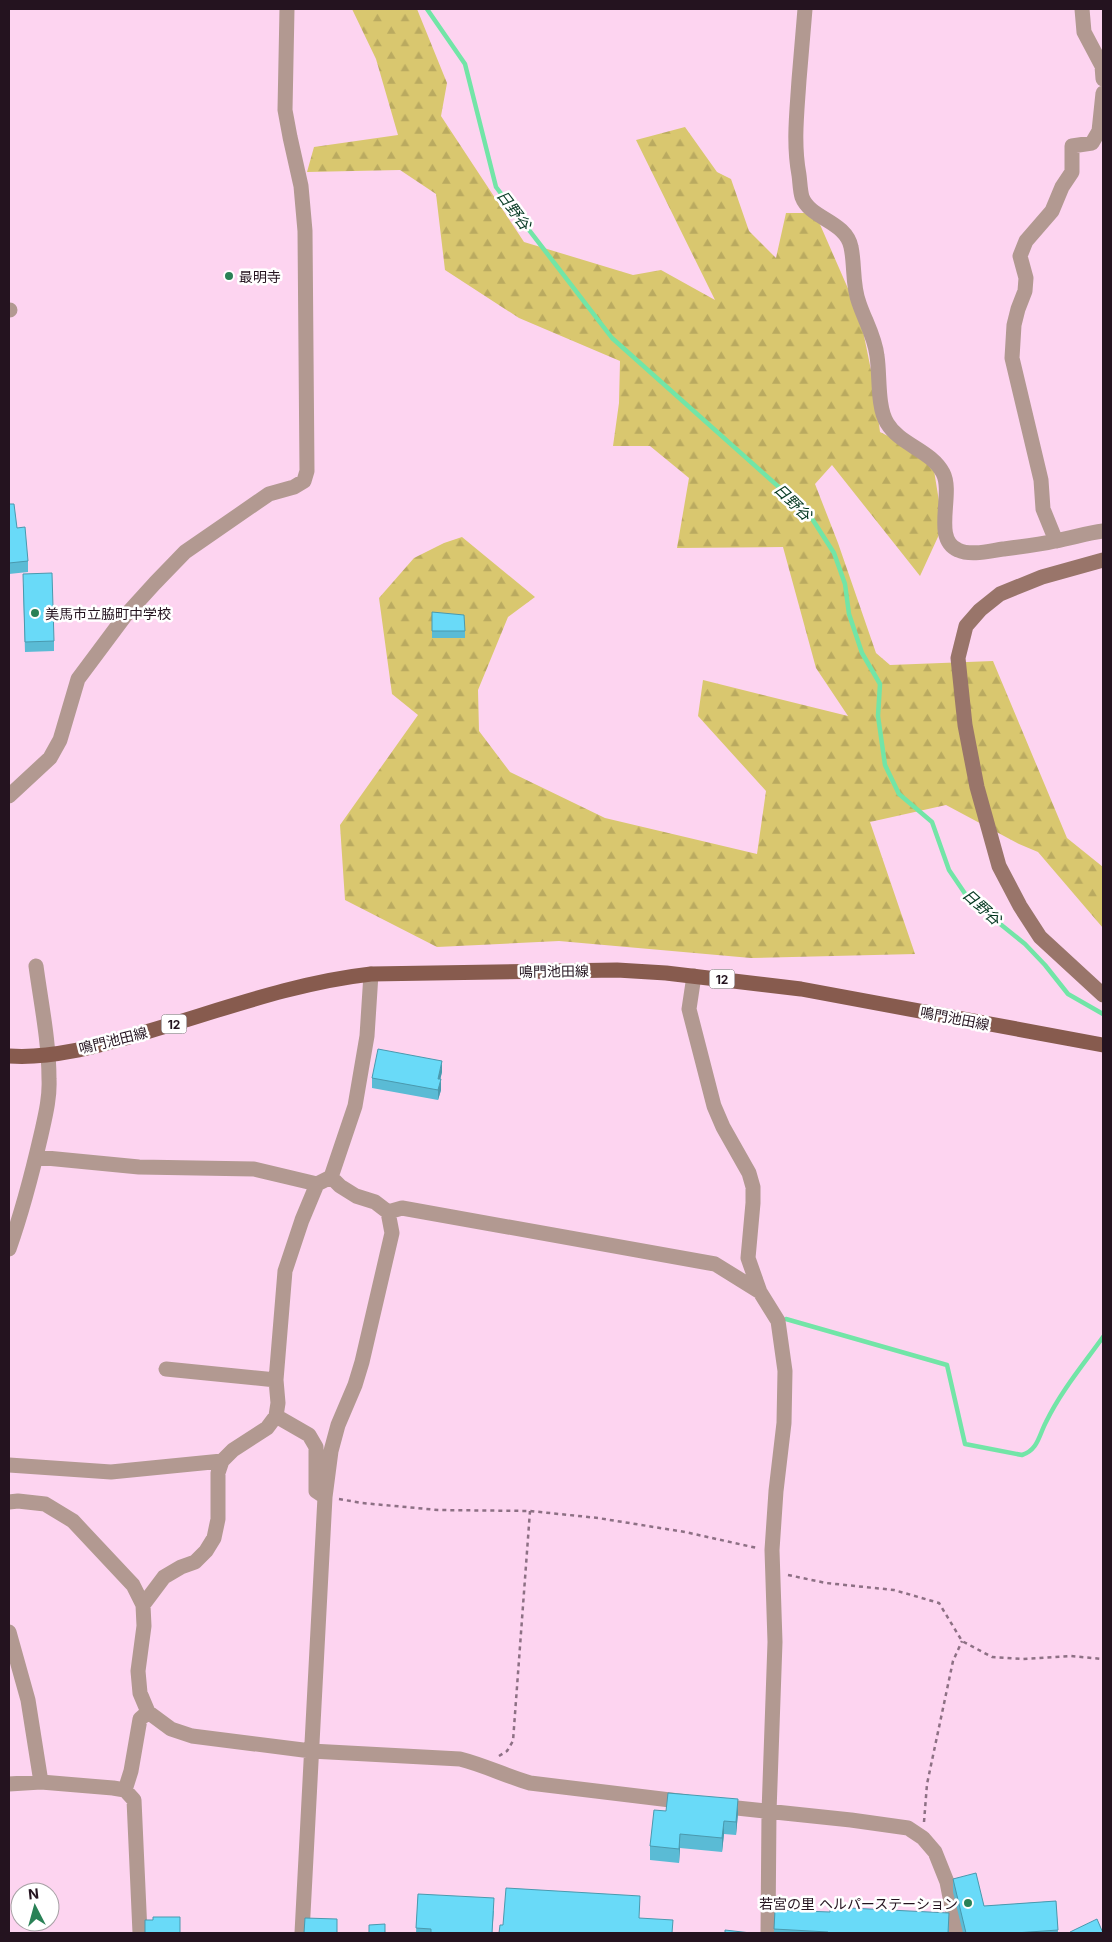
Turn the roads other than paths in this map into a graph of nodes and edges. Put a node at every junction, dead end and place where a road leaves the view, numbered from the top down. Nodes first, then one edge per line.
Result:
1 (287, 9) edge
2 (805, 9) edge
3 (1082, 9) edge
4 (1103, 79) edge
5 (1103, 93) edge
6 (1103, 531) edge
7 (1056, 541) junction
8 (1103, 560) edge
9 (9, 796) edge
10 (36, 966) dead end
11 (371, 974) junction
12 (694, 976) junction
13 (1103, 995) edge
14 (1103, 1045) edge
15 (48, 1055) junction
16 (9, 1056) edge
17 (36, 1157) junction
18 (324, 1180) junction
19 (388, 1212) junction
20 (9, 1249) edge
21 (760, 1292) junction
22 (166, 1369) dead end
23 (276, 1380) junction
24 (276, 1416) junction
25 (222, 1461) junction
26 (9, 1465) edge
27 (325, 1497) junction
28 (9, 1502) edge
29 (143, 1605) junction
30 (9, 1632) edge
31 (148, 1712) junction
32 (311, 1751) junction
33 (41, 1782) junction
34 (9, 1784) edge
35 (125, 1790) junction
36 (769, 1812) junction
37 (140, 1933) edge
38 (302, 1933) edge
39 (768, 1933) edge
40 (957, 1933) edge

1 - 9 street
2 - 7 street
3 - 4 street
5 - 7 street
6 - 7 street
8 - 13 street
10 - 15 street
11 - 12 main road, 鳴門池田線 / 12
11 - 15 main road, 鳴門池田線 / 12
11 - 18 street
12 - 14 main road, 鳴門池田線 / 12
12 - 21 street
15 - 16 main road, 鳴門池田線 / 12
15 - 17 street
17 - 18 street
17 - 20 street
18 - 19 street
18 - 23 street
19 - 21 street
19 - 27 street
21 - 36 street
22 - 23 street
23 - 24 street
24 - 25 street
24 - 27 street
25 - 26 street
25 - 29 street
27 - 32 street
28 - 29 street
29 - 31 street
30 - 33 street
31 - 32 street
31 - 35 street
32 - 36 street
32 - 38 street
33 - 34 street
33 - 35 street
35 - 37 street
36 - 39 street
36 - 40 street

